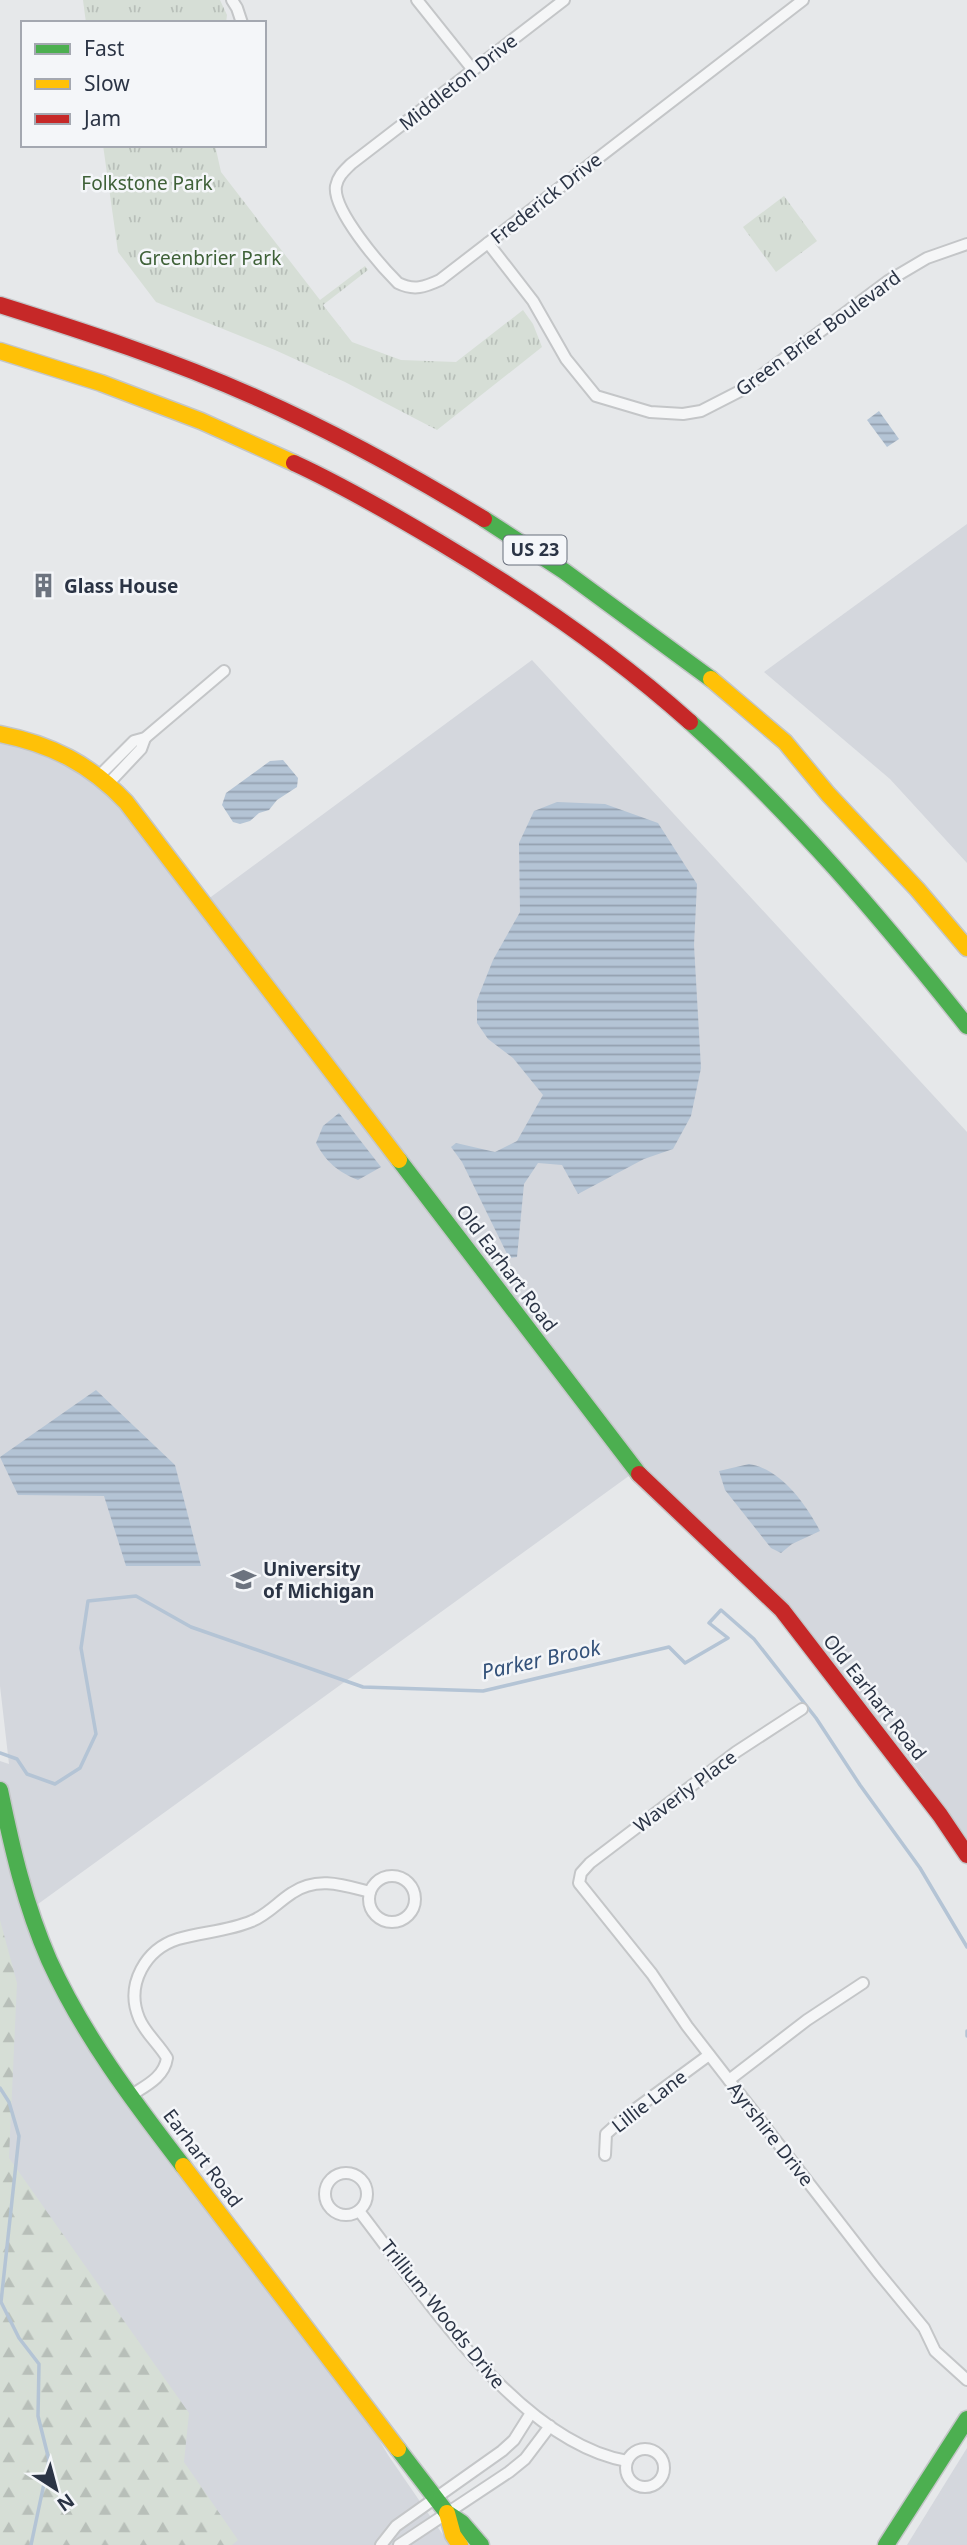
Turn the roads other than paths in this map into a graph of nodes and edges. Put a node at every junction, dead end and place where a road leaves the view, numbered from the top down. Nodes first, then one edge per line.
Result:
1 (232, 0) edge
2 (417, 0) edge
3 (564, 0) edge
4 (803, 0) edge
5 (241, 21) edge
6 (473, 70) junction
7 (351, 164) joint
8 (488, 243) junction
9 (967, 244) edge
10 (0, 305) edge
11 (0, 351) edge
12 (224, 671) dead end
13 (772, 729) junction
14 (0, 734) edge
15 (104, 779) junction
16 (967, 929) edge
17 (967, 948) edge
18 (924, 973) junction
19 (967, 1026) edge
20 (967, 1036) edge
21 (802, 1709) dead end
22 (0, 1790) edge
23 (967, 1855) edge
24 (579, 1883) joint
25 (370, 1892) junction
26 (863, 1983) dead end
27 (709, 2055) junction
28 (729, 2080) junction
29 (130, 2096) junction
30 (605, 2155) dead end
31 (359, 2211) dead end
32 (967, 2380) edge
33 (531, 2413) junction
34 (967, 2420) edge
35 (550, 2426) junction
36 (627, 2461) dead end
37 (435, 2498) junction
38 (447, 2513) junction
39 (382, 2545) edge
40 (400, 2545) edge
41 (460, 2545) edge
42 (481, 2545) edge
43 (886, 2545) edge

1 - 5 street
2 - 6 street
3 - 6 street, Middleton Drive
4 - 8 street, Frederick Drive
6 - 7 street, Middleton Drive
7 - 8 street, Frederick Drive
8 - 9 street, Green Brier Boulevard
10 - 13 main road, US 23
11 - 18 main road, US 23
12 - 15 street
13 - 16 main road
13 - 17 main road, US 23
14 - 15 main road, Old Earhart Road
15 - 23 main road, Old Earhart Road
18 - 19 main road, US 23
18 - 20 main road
21 - 24 street, Waverly Place
22 - 29 main road, Earhart Road
24 - 27 street, Ayrshire Drive
25 - 25 street
25 - 29 street
26 - 28 street
27 - 28 street, Ayrshire Drive
27 - 30 street, Lillie Lane
28 - 32 street, Ayrshire Drive
29 - 37 main road, Earhart Road
31 - 33 street, Trillium Woods Drive
33 - 35 street, Trillium Woods Drive
33 - 37 street
34 - 43 main road
35 - 36 street, Trillium Woods Drive
35 - 38 street
37 - 38 main road, Earhart Road
37 - 39 street
38 - 40 street
38 - 41 main road, Earhart Road
38 - 42 main road, Earhart Road

